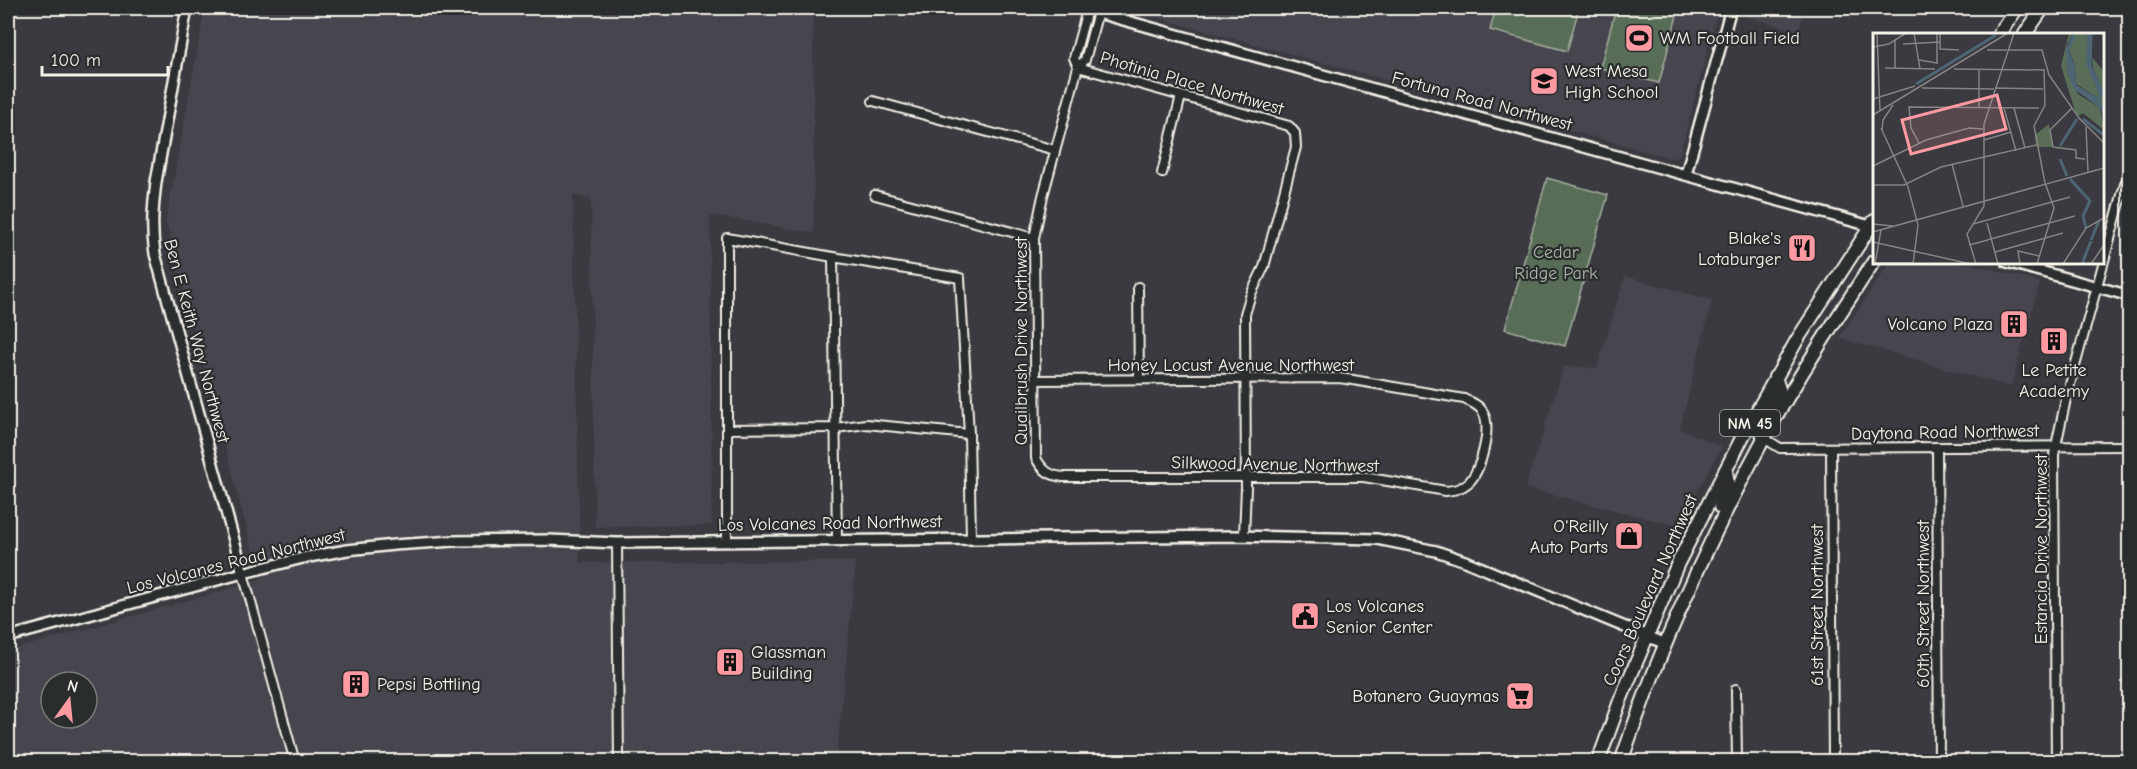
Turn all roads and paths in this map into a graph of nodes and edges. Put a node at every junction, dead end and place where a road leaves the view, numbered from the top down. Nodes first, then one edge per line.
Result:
1 (187, 8) edge
2 (1084, 8) edge
3 (1731, 8) edge
4 (2017, 8) edge
5 (2043, 8) edge
6 (1098, 12) junction
7 (2000, 33) edge
8 (2026, 33) edge
9 (1078, 66) junction
10 (1181, 96) junction
11 (873, 101) dead end
12 (1055, 150) junction
13 (2130, 166) edge
14 (1162, 173) dead end
15 (1686, 174) junction
16 (875, 195) dead end
17 (1873, 225) edge
18 (1873, 227) edge
19 (1034, 238) junction
20 (833, 257) junction
21 (2104, 259) edge
22 (1873, 264) edge
23 (2014, 264) edge
24 (2102, 264) edge
25 (1138, 287) dead end
26 (2096, 287) junction
27 (2130, 296) edge
28 (1775, 377) junction
29 (1139, 379) junction
30 (1245, 379) junction
31 (1035, 380) junction
32 (836, 428) junction
33 (727, 429) junction
34 (969, 434) junction
35 (1764, 438) junction
36 (2055, 446) junction
37 (2130, 446) edge
38 (1937, 447) junction
39 (1832, 448) junction
40 (1481, 456) joint
41 (1726, 470) junction
42 (1047, 473) joint
43 (1246, 477) junction
44 (1245, 536) junction
45 (971, 538) junction
46 (727, 540) junction
47 (837, 540) junction
48 (1713, 540) junction
49 (617, 543) junction
50 (243, 573) junction
51 (8, 637) edge
52 (1646, 637) junction
53 (1666, 644) junction
54 (1736, 689) dead end
55 (295, 762) edge
56 (619, 762) edge
57 (1598, 762) edge
58 (1621, 762) edge
59 (1737, 762) edge
60 (1833, 762) edge
61 (1939, 762) edge
62 (2056, 762) edge

1 - 50 street, Ben E Keith Way Northwest
2 - 6 street, Fortuna Road Northwest
2 - 9 street, Quailbrush Drive Northwest
3 - 15 street
4 - 7 main road
5 - 8 main road
6 - 9 street, Quailbrush Drive Northwest
6 - 15 street, Fortuna Road Northwest
9 - 10 street, Photinia Place Northwest
9 - 12 street, Quailbrush Drive Northwest
10 - 14 street
10 - 30 street, Photinia Place Northwest
11 - 12 street
12 - 19 street, Quailbrush Drive Northwest
13 - 21 street, Estancia Drive Northwest
15 - 17 street, Fortuna Road Northwest
16 - 19 street
18 - 28 main road, Coors Boulevard Northwest / NM 45
19 - 31 street, Quailbrush Drive Northwest
20 - 32 street
20 - 33 street
20 - 34 street
22 - 35 main road, Coors Boulevard Northwest / NM 45
23 - 26 street
24 - 26 street, Estancia Drive Northwest
25 - 29 street
26 - 27 street
26 - 36 street, Estancia Drive Northwest
28 - 35 main road
28 - 41 main road, Coors Boulevard Northwest / NM 45
29 - 30 street, Honey Locust Avenue Northwest
29 - 31 street, Honey Locust Avenue Northwest
30 - 40 street, Honey Locust Avenue Northwest
30 - 43 street
31 - 42 street, Quailbrush Drive Northwest
32 - 33 street
32 - 34 street
32 - 47 street
33 - 46 street
34 - 45 street
35 - 39 street, Daytona Road Northwest
35 - 48 main road, Coors Boulevard Northwest / NM 45
36 - 37 street, Daytona Road Northwest
36 - 38 street, Daytona Road Northwest
36 - 62 street, Estancia Drive Northwest
38 - 39 street, Daytona Road Northwest
38 - 61 street, 60th Street Northwest
39 - 60 street, 61st Street Northwest
40 - 43 street, Silkwood Avenue Northwest
41 - 48 main road
41 - 52 main road, Coors Boulevard Northwest / NM 45
42 - 43 street, Silkwood Avenue Northwest
43 - 44 street
44 - 45 street, Los Volcanes Road Northwest
44 - 52 street, Los Volcanes Road Northwest
45 - 47 street, Los Volcanes Road Northwest
46 - 47 street, Los Volcanes Road Northwest
46 - 49 street, Los Volcanes Road Northwest
48 - 53 main road, Coors Boulevard Northwest / NM 45
49 - 50 street, Los Volcanes Road Northwest
49 - 56 street
50 - 51 street, Los Volcanes Road Northwest
50 - 55 street
52 - 53 street, Los Volcanes Road Northwest
52 - 57 main road, Coors Boulevard Northwest / NM 45
53 - 58 main road, Coors Boulevard Northwest / NM 45
54 - 59 street

